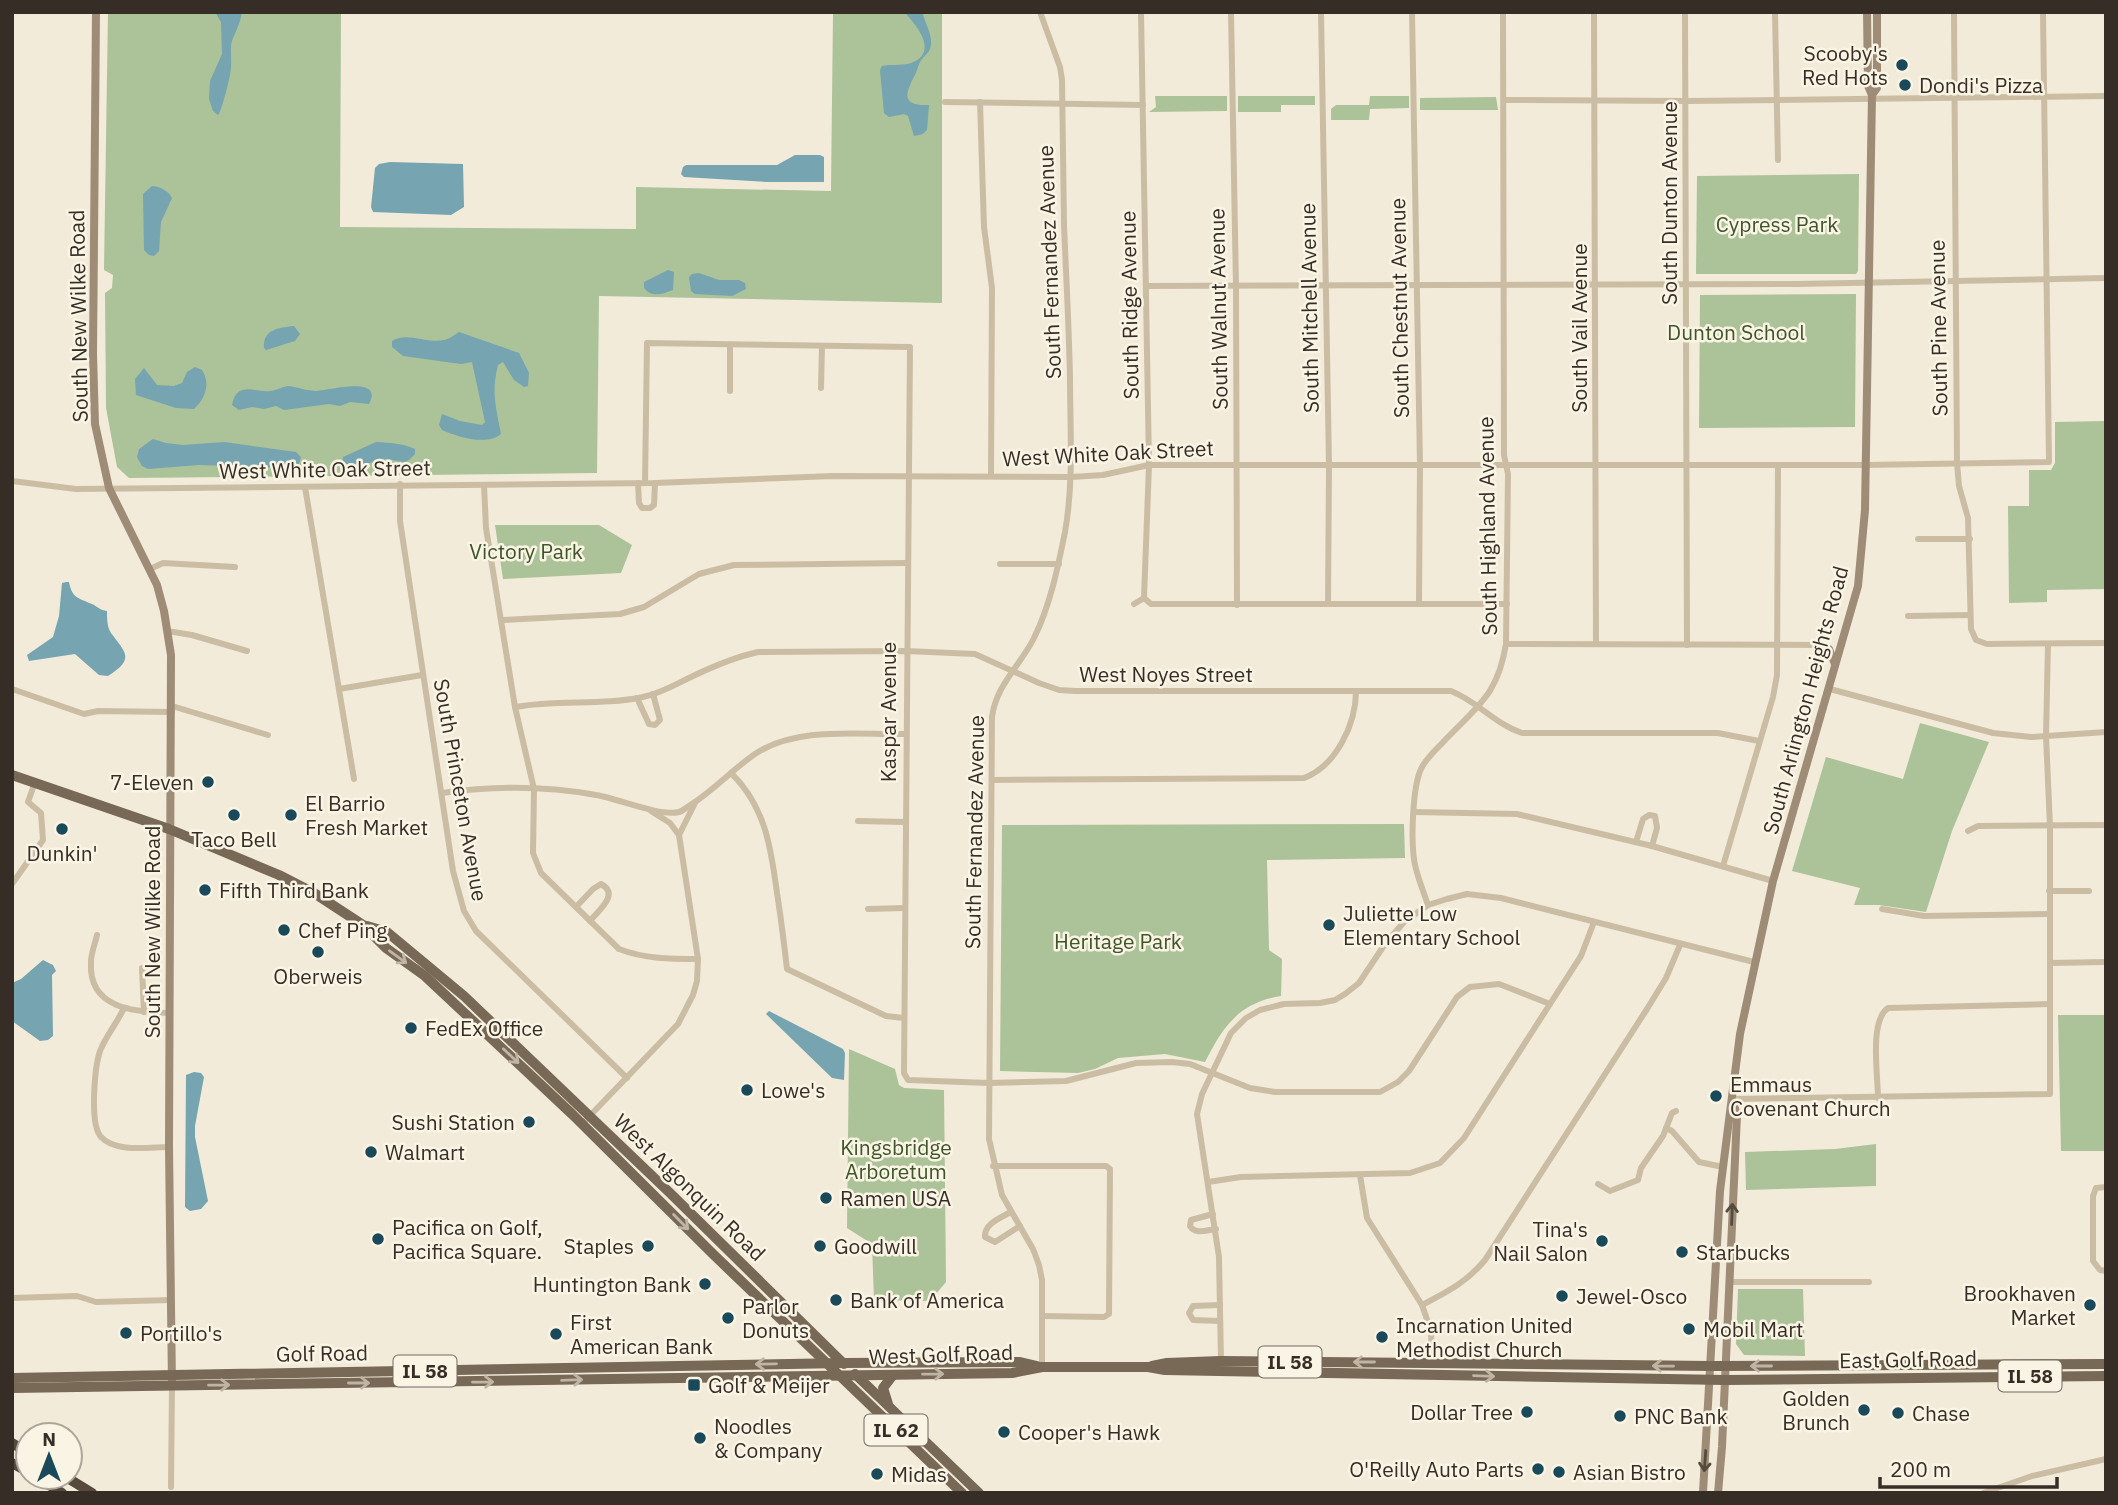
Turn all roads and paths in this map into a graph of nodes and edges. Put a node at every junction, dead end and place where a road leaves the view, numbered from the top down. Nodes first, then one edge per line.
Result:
1 (96, 12) edge
2 (1040, 12) edge
3 (1141, 12) edge
4 (1231, 12) edge
5 (1321, 12) edge
6 (1412, 12) edge
7 (1503, 12) edge
8 (1594, 12) edge
9 (1685, 12) edge
10 (1775, 12) edge
11 (1867, 12) edge
12 (1877, 12) edge
13 (1954, 12) edge
14 (2043, 12) edge
15 (2106, 96) edge
16 (1871, 97) junction
17 (2043, 97) junction
18 (1954, 99) junction
19 (1505, 100) junction
20 (1777, 100) junction
21 (1595, 101) junction
22 (1687, 101) junction
23 (945, 102) dead end
24 (980, 102) junction
25 (1062, 104) junction
26 (1143, 105) junction
27 (1778, 160) dead end
28 (2106, 278) edge
29 (2045, 279) junction
30 (1955, 281) junction
31 (1867, 283) junction
32 (1416, 284) junction
33 (1504, 284) junction
34 (1596, 284) junction
35 (1687, 284) junction
36 (1326, 285) junction
37 (1146, 286) junction
38 (1236, 286) junction
39 (730, 346) junction
40 (821, 346) junction
41 (821, 388) dead end
42 (730, 391) dead end
43 (1957, 463) junction
44 (1505, 464) junction
45 (1149, 465) junction
46 (1237, 465) junction
47 (1329, 465) junction
48 (1420, 465) junction
49 (1597, 465) junction
50 (1688, 465) junction
51 (1778, 465) junction
52 (1865, 465) junction
53 (908, 476) junction
54 (991, 476) junction
55 (1071, 477) junction
56 (12, 481) edge
57 (642, 483) junction
58 (655, 483) junction
59 (400, 484) junction
60 (484, 485) junction
61 (305, 487) junction
62 (109, 488) junction
63 (1918, 539) dead end
64 (1970, 539) junction
65 (906, 562) junction
66 (1000, 564) dead end
67 (1059, 564) junction
68 (235, 567) dead end
69 (150, 569) junction
70 (1144, 598) junction
71 (1134, 604) dead end
72 (1328, 604) junction
73 (1419, 604) junction
74 (1507, 604) junction
75 (1237, 605) junction
76 (1970, 615) junction
77 (1908, 616) dead end
78 (503, 620) junction
79 (167, 631) junction
80 (1844, 636) junction
81 (2106, 643) edge
82 (1506, 644) junction
83 (1596, 644) junction
84 (2048, 644) junction
85 (1687, 645) junction
86 (1778, 645) junction
87 (1822, 645) junction
88 (906, 650) junction
89 (247, 652) dead end
90 (1836, 667) junction
91 (1013, 670) junction
92 (422, 675) junction
93 (12, 689) edge
94 (339, 689) junction
95 (1830, 690) junction
96 (1356, 691) junction
97 (653, 694) junction
98 (637, 698) junction
99 (1477, 707) junction
100 (515, 708) junction
101 (172, 709) junction
102 (2106, 732) edge
103 (906, 734) junction
104 (268, 735) dead end
105 (2046, 736) junction
106 (1759, 741) junction
107 (731, 773) junction
108 (12, 775) edge
109 (354, 779) dead end
110 (992, 780) junction
111 (35, 782) junction
112 (534, 789) junction
113 (442, 793) junction
114 (696, 801) junction
115 (649, 810) junction
116 (1415, 812) junction
117 (858, 821) dead end
118 (905, 822) junction
119 (2106, 825) edge
120 (2050, 826) junction
121 (169, 829) junction
122 (1968, 831) dead end
123 (679, 835) junction
124 (1636, 842) junction
125 (1652, 846) junction
126 (1723, 866) junction
127 (1773, 881) junction
128 (12, 884) edge
129 (2049, 891) junction
130 (2089, 891) dead end
131 (1428, 905) junction
132 (576, 907) junction
133 (904, 908) junction
134 (868, 909) dead end
135 (1882, 909) dead end
136 (2049, 914) junction
137 (590, 920) junction
138 (1594, 922) junction
139 (97, 935) dead end
140 (1680, 945) junction
141 (2106, 953) edge
142 (698, 959) junction
143 (1754, 962) junction
144 (2050, 963) junction
145 (2105, 963) edge
146 (142, 968) dead end
147 (1550, 1004) junction
148 (2050, 1004) junction
149 (124, 1008) junction
150 (144, 1012) junction
151 (169, 1013) junction
152 (904, 1018) junction
153 (1211, 1073) junction
154 (627, 1078) junction
155 (989, 1083) junction
156 (1878, 1098) junction
157 (1733, 1099) junction
158 (1675, 1111) dead end
159 (586, 1120) junction
160 (1666, 1128) junction
161 (169, 1147) junction
162 (993, 1166) junction
163 (1723, 1167) junction
164 (1360, 1175) junction
165 (1208, 1182) junction
166 (1598, 1184) dead end
167 (2106, 1186) edge
168 (1011, 1212) junction
169 (1213, 1214) junction
170 (1020, 1226) junction
171 (1216, 1229) junction
172 (2106, 1271) edge
173 (1869, 1282) dead end
174 (1730, 1283) junction
175 (12, 1298) edge
176 (171, 1300) junction
177 (1422, 1305) junction
178 (1220, 1306) junction
179 (1042, 1316) junction
180 (1220, 1321) junction
181 (1432, 1362) junction
182 (828, 1363) junction
183 (843, 1363) junction
184 (2106, 1364) edge
185 (1221, 1366) junction
186 (1711, 1366) junction
187 (1726, 1366) junction
188 (1042, 1367) junction
189 (172, 1374) junction
190 (841, 1375) junction
191 (856, 1375) junction
192 (892, 1375) junction
193 (1432, 1375) junction
194 (2106, 1376) edge
195 (12, 1378) edge
196 (1710, 1380) junction
197 (1725, 1381) junction
198 (172, 1385) junction
199 (12, 1388) edge
200 (891, 1411) junction
201 (2106, 1459) edge
202 (171, 1487) dead end
203 (962, 1493) edge
204 (979, 1493) edge
205 (1703, 1493) edge
206 (1718, 1493) edge
207 (1983, 1493) edge

1 - 62 main road, South New Wilke Road
2 - 25 street, South Fernandez Avenue
3 - 26 street, South Ridge Avenue
4 - 38 street, South Walnut Avenue
5 - 36 street, South Mitchell Avenue
6 - 32 street, South Chestnut Avenue
7 - 19 street, South Highland Avenue
8 - 21 street, South Vail Avenue
9 - 22 street, South Dunton Avenue
10 - 20 street
11 - 16 main road, South Arlington Heights Road
12 - 16 main road, South Arlington Heights Road
13 - 18 street, South Pine Avenue
14 - 17 street
15 - 17 street
16 - 18 street
16 - 20 street
16 - 31 main road, South Arlington Heights Road
17 - 18 street
17 - 29 street
18 - 30 street, South Pine Avenue
19 - 21 street
19 - 33 street, South Highland Avenue
20 - 22 street
20 - 27 street
21 - 22 street
21 - 34 street, South Vail Avenue
22 - 35 street, South Dunton Avenue
23 - 24 street
24 - 25 street
24 - 54 street
25 - 26 street
25 - 55 street, South Fernandez Avenue
26 - 37 street, South Ridge Avenue
28 - 29 street
29 - 30 street
29 - 43 street, West White Oak Street
30 - 31 street
30 - 43 street, South Pine Avenue
31 - 35 street
31 - 52 main road, South Arlington Heights Road
32 - 33 street
32 - 36 street
32 - 48 street, South Chestnut Avenue
33 - 34 street
33 - 44 street, South Highland Avenue
34 - 35 street
34 - 49 street, South Vail Avenue
35 - 50 street, South Dunton Avenue
36 - 38 street
36 - 47 street, South Mitchell Avenue
37 - 38 street
37 - 45 street, South Ridge Avenue
38 - 46 street, South Walnut Avenue
39 - 40 street
39 - 42 street
39 - 57 street
40 - 41 street
40 - 53 street, Kaspar Avenue
43 - 52 street, West White Oak Street
43 - 64 street, South Pine Avenue
44 - 48 street, West White Oak Street
44 - 49 street, West White Oak Street
44 - 74 street, South Highland Avenue
45 - 46 street, West White Oak Street
45 - 55 street, West White Oak Street
45 - 70 street, South Ridge Avenue
46 - 47 street, West White Oak Street
46 - 75 street, South Walnut Avenue
47 - 48 street, West White Oak Street
47 - 72 street, South Mitchell Avenue
48 - 73 street, South Chestnut Avenue
49 - 50 street, West White Oak Street
49 - 83 street, South Vail Avenue
50 - 51 street, West White Oak Street
50 - 85 street, South Dunton Avenue
51 - 52 street, West White Oak Street
51 - 86 street
52 - 80 main road, South Arlington Heights Road
53 - 54 street, West White Oak Street
53 - 58 street, West White Oak Street
53 - 65 street, Kaspar Avenue
54 - 55 street, West White Oak Street
55 - 67 street, South Fernandez Avenue
56 - 62 street, West White Oak Street
57 - 58 street, West White Oak Street
57 - 58 street
57 - 60 street, West White Oak Street
59 - 60 street, West White Oak Street
59 - 61 street, West White Oak Street
59 - 92 street, South Princeton Avenue
60 - 78 street
61 - 62 street, West White Oak Street
61 - 94 street
62 - 69 main road, South New Wilke Road
63 - 64 street
64 - 76 street, South Pine Avenue
65 - 78 street
65 - 88 street, Kaspar Avenue
66 - 67 street
67 - 91 street, South Fernandez Avenue
68 - 69 street
69 - 79 main road, South New Wilke Road
70 - 71 street
70 - 75 street
72 - 73 street
72 - 75 street
73 - 74 street
74 - 82 street, South Highland Avenue
76 - 77 street
76 - 84 street, South Pine Avenue
78 - 100 street
79 - 89 street
79 - 101 main road, South New Wilke Road
80 - 87 main road
80 - 90 main road, South Arlington Heights Road
81 - 84 street
82 - 83 street
82 - 99 street, South Highland Avenue
83 - 85 street
84 - 105 street
85 - 86 street
86 - 87 street
86 - 106 street
87 - 90 main road
88 - 91 street, West Noyes Street
88 - 97 street, West Noyes Street
88 - 103 street, Kaspar Avenue
90 - 95 main road, South Arlington Heights Road
91 - 96 street, West Noyes Street
91 - 110 street, South Fernandez Avenue
92 - 94 street
92 - 113 street, South Princeton Avenue
93 - 101 street
94 - 109 street
95 - 105 street
95 - 127 main road, South Arlington Heights Road
96 - 99 street, West Noyes Street
96 - 110 street
97 - 98 street, West Noyes Street
97 - 98 street
98 - 100 street, West Noyes Street
99 - 106 street, West Noyes Street
99 - 116 street, South Highland Avenue
100 - 112 street
101 - 104 street
101 - 121 main road, South New Wilke Road
102 - 105 street
103 - 107 street
103 - 118 street, Kaspar Avenue
105 - 120 street
106 - 126 street
107 - 114 street
107 - 152 street
108 - 111 main road, West Algonquin Road / IL 62
110 - 155 street, South Fernandez Avenue
111 - 121 main road, West Algonquin Road / IL 62
111 - 128 street
112 - 113 street
112 - 115 street
112 - 132 street
113 - 154 street, South Princeton Avenue
114 - 115 street
114 - 123 street
115 - 123 street
116 - 124 street
116 - 131 street, South Highland Avenue
117 - 118 street
118 - 133 street, Kaspar Avenue
119 - 120 street
120 - 122 street
120 - 129 street
121 - 151 main road, South New Wilke Road
121 - 159 main road, West Algonquin Road / IL 62
123 - 142 street
124 - 125 street
124 - 125 street
125 - 126 street
126 - 127 street
127 - 143 main road, South Arlington Heights Road
129 - 130 street
129 - 136 street
131 - 138 street
131 - 153 street
132 - 137 street
132 - 137 street
133 - 134 street
133 - 152 street, Kaspar Avenue
135 - 136 street
136 - 144 street
137 - 142 street
138 - 140 street
138 - 147 street
139 - 149 street
140 - 143 street
140 - 177 street
141 - 145 street
142 - 154 street
143 - 157 main road, South Arlington Heights Road
144 - 145 street
144 - 148 street
146 - 150 street
147 - 153 street
147 - 164 street
148 - 156 street
148 - 156 street
149 - 150 street
149 - 161 street
150 - 151 street
151 - 161 main road, South New Wilke Road
152 - 155 street, Kaspar Avenue
153 - 155 street
153 - 165 street
154 - 159 street
155 - 162 street, South Fernandez Avenue
156 - 157 street
157 - 163 main road, South Arlington Heights Road
174 -> 157 main road, South Arlington Heights Road
158 - 160 street
159 -> 182 main road, West Algonquin Road / IL 62
159 - 183 main road, West Algonquin Road / IL 62
160 - 163 street
160 - 166 street
161 - 176 main road, South New Wilke Road
162 - 168 street, South Fernandez Avenue
162 - 179 street
163 - 186 main road, South Arlington Heights Road
164 - 165 street
164 - 177 street
165 - 169 street
167 - 172 street
168 - 170 street, South Fernandez Avenue
168 - 170 street
169 - 171 street
169 - 171 street
170 - 179 street, South Fernandez Avenue
171 - 178 street
173 - 174 street
174 - 187 main road, South Arlington Heights Road
175 - 176 street
176 - 189 main road, South New Wilke Road
177 - 181 street
178 - 180 street
178 - 180 street
179 - 188 street, South Fernandez Avenue
180 - 185 street
181 -> 185 main road, West Golf Road / IL 58
186 -> 181 main road, West Golf Road / IL 58
181 - 193 street
182 - 183 main road, Golf Road / IL 58
182 -> 189 main road, Golf Road / IL 58
182 - 190 main road, West Algonquin Road / IL 62
183 - 188 main road, West Golf Road / IL 58
183 - 191 main road, West Algonquin Road / IL 62
184 -> 187 main road, East Golf Road / IL 58
185 - 188 main road, West Golf Road / IL 58
185 - 193 main road, West Golf Road / IL 58
186 - 187 main road, East Golf Road / IL 58
186 - 196 main road, South Arlington Heights Road
187 - 197 main road, South Arlington Heights Road
192 -> 188 main road, West Golf Road / IL 58
189 - 195 main road, Golf Road / IL 58
189 - 198 main road, South New Wilke Road
190 - 191 main road, West Golf Road / IL 58
198 -> 190 main road, Golf Road / IL 58
190 - 203 main road, West Algonquin Road / IL 62
191 - 192 main road, West Golf Road / IL 58
191 - 200 main road, West Algonquin Road / IL 62
192 - 200 main road
193 -> 196 main road, West Golf Road / IL 58
194 - 197 main road, East Golf Road / IL 58
196 - 197 main road, East Golf Road / IL 58
196 -> 205 main road, South Arlington Heights Road
197 - 206 main road, South Arlington Heights Road
198 - 199 main road, Golf Road / IL 58
198 - 202 street, South New Wilke Road
200 - 204 main road, West Algonquin Road / IL 62
201 - 207 street

